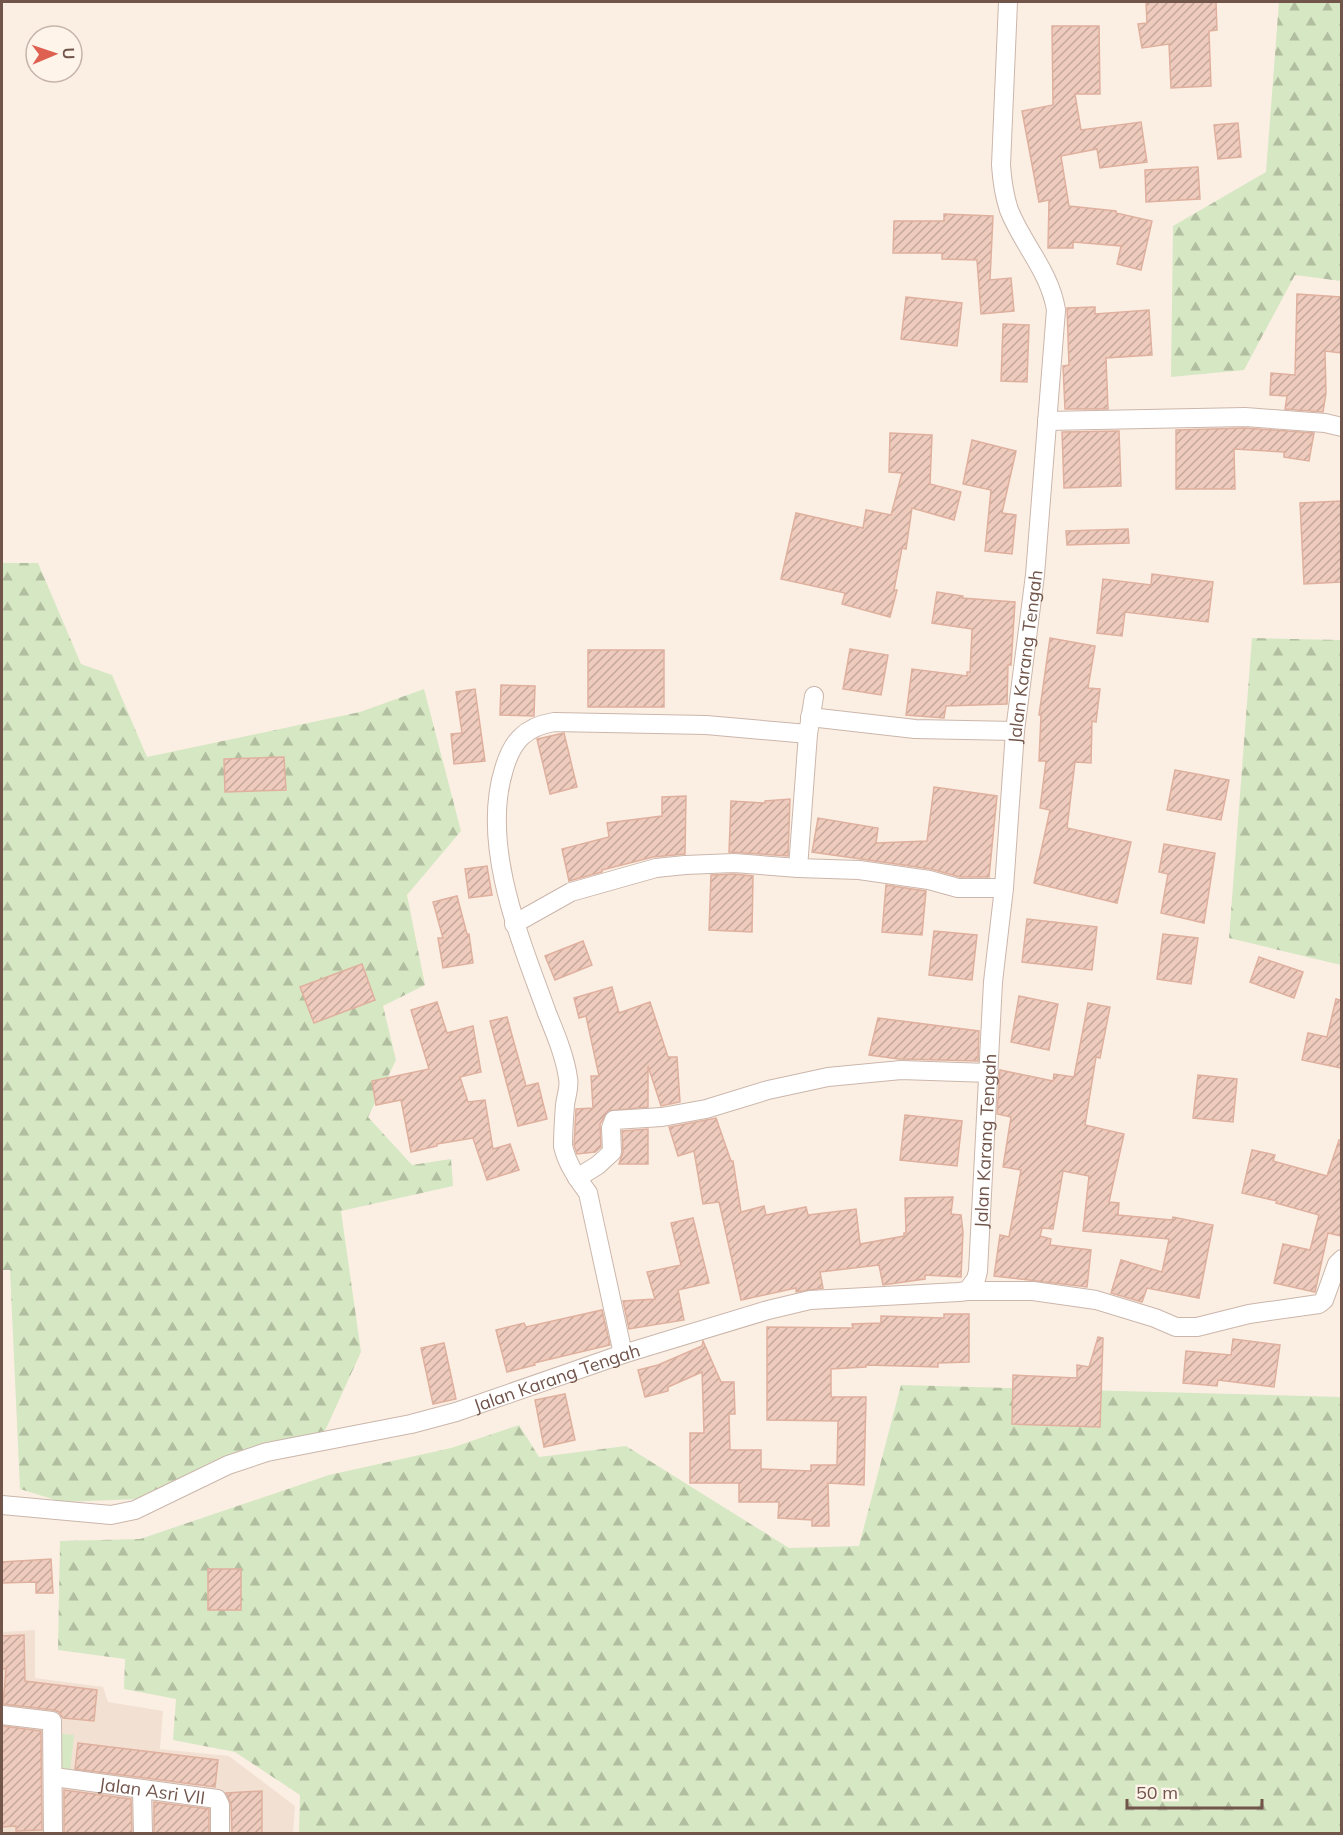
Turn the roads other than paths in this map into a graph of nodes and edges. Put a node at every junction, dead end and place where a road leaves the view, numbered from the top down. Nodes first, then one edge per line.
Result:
1 (1008, 2) edge
2 (1047, 421) junction
3 (1341, 427) edge
4 (814, 696) dead end
5 (809, 725) junction
6 (1015, 731) junction
7 (798, 868) junction
8 (1004, 888) junction
9 (514, 924) junction
10 (989, 1073) junction
11 (577, 1178) junction
12 (1341, 1259) edge
13 (967, 1291) junction
14 (623, 1354) junction
15 (2, 1505) edge
16 (2, 1715) edge
17 (54, 1777) junction
18 (142, 1789) junction
19 (53, 1833) edge
20 (143, 1833) edge
21 (220, 1833) edge

1 - 2 street, Jalan Karang Tengah
2 - 3 street
2 - 6 street, Jalan Karang Tengah
4 - 5 street
5 - 6 street
5 - 7 street
5 - 9 street
6 - 8 street, Jalan Karang Tengah
7 - 8 street
7 - 9 street
8 - 10 street, Jalan Karang Tengah
9 - 11 street
10 - 11 street
10 - 13 street, Jalan Karang Tengah
11 - 14 street
12 - 13 street
13 - 14 street, Jalan Karang Tengah
14 - 15 street, Jalan Karang Tengah
16 - 17 street
17 - 18 street, Jalan Asri VII
17 - 19 street
18 - 20 street
18 - 21 street, Jalan Asri VII

